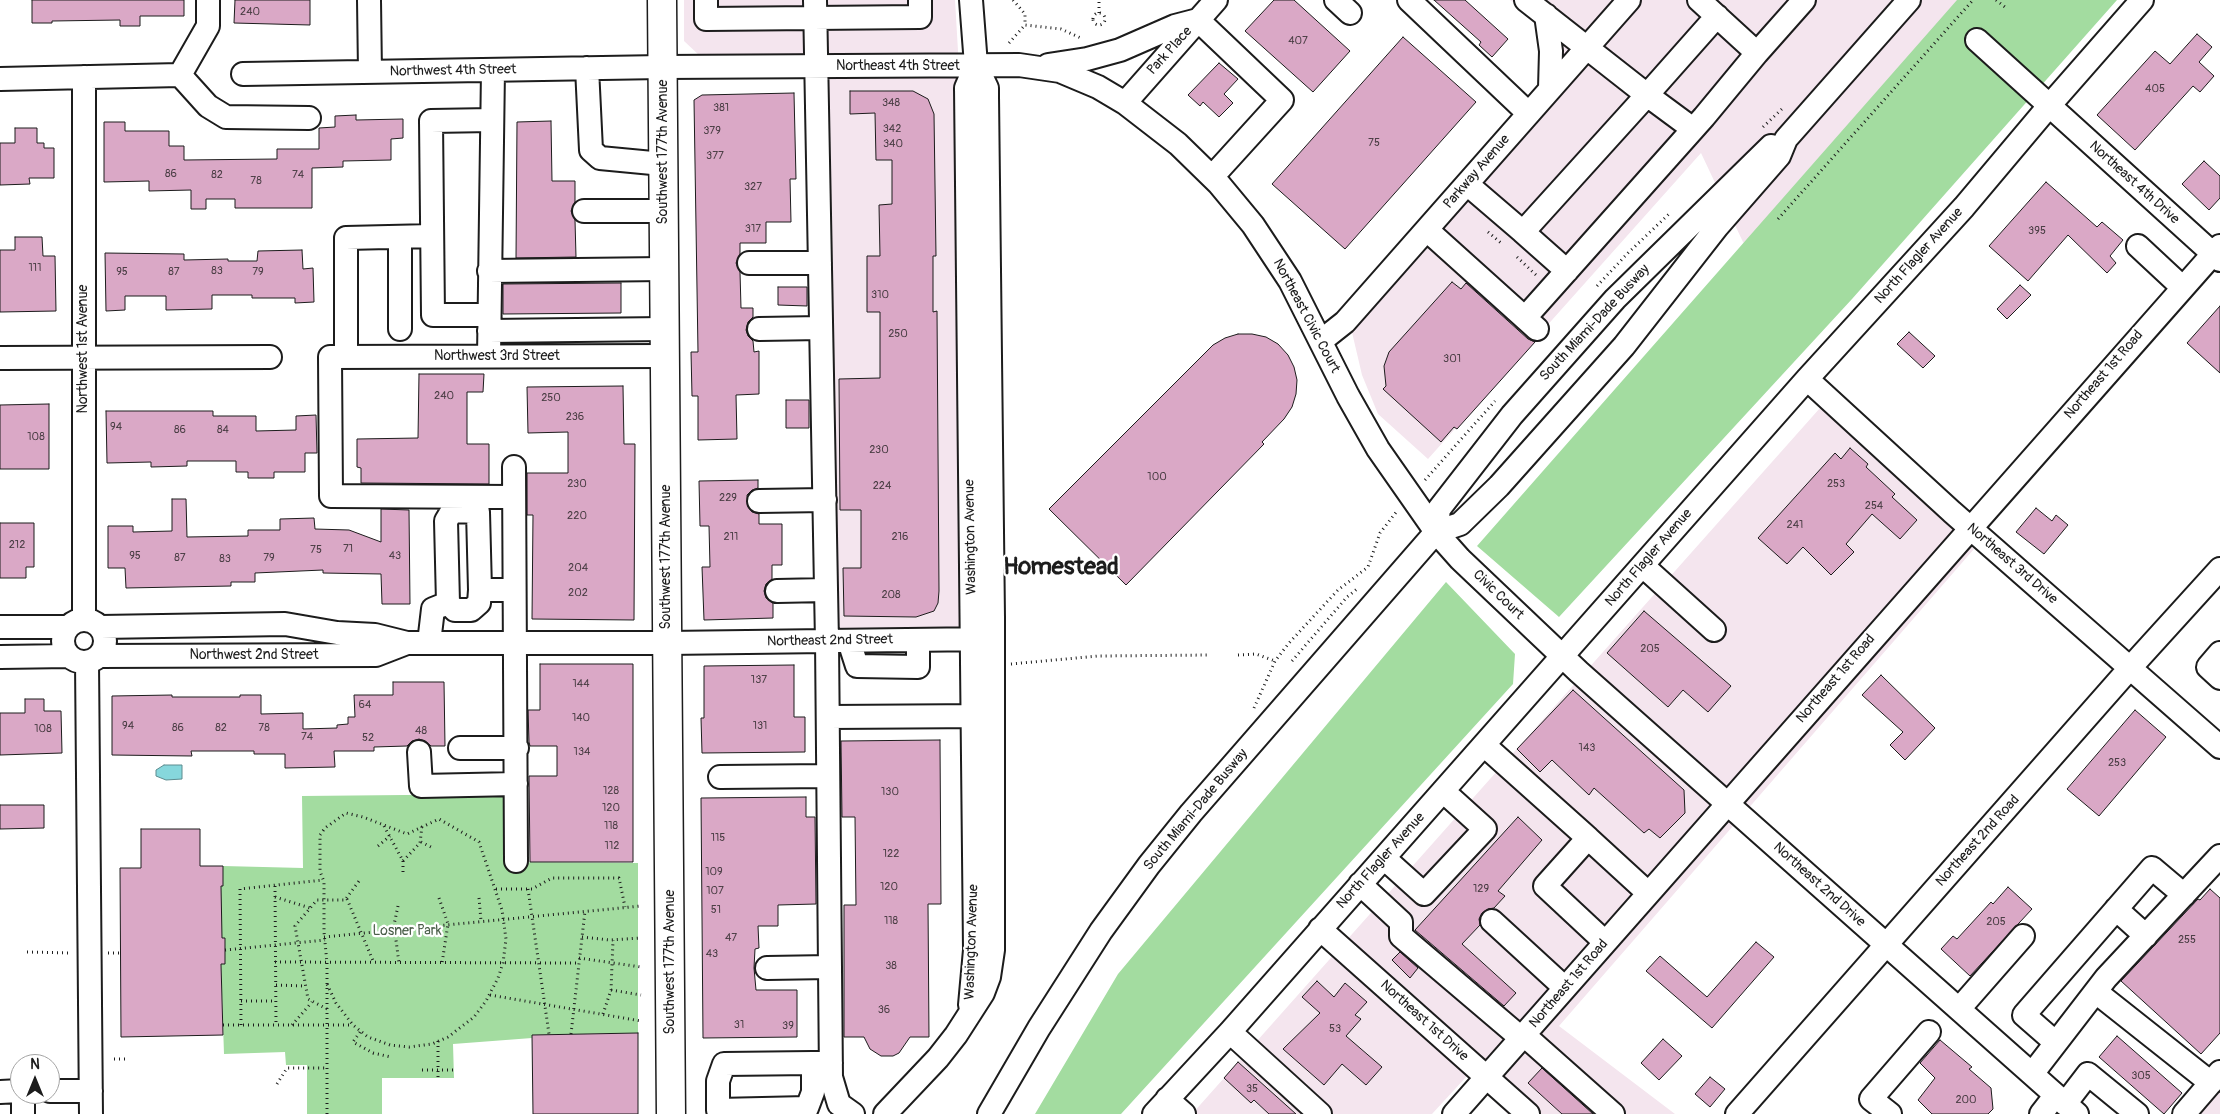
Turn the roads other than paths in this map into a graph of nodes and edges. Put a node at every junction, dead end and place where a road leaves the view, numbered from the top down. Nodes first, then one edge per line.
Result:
1 (208, 0) edge
2 (369, 0) edge
3 (662, 0) edge
4 (706, 0) edge
5 (920, 0) edge
6 (971, 0) edge
7 (1216, 0) edge
8 (1409, 0) edge
9 (1526, 0) edge
10 (1629, 0) edge
11 (1699, 0) edge
12 (1804, 0) edge
13 (1909, 0) edge
14 (2142, 0) edge
15 (816, 10) edge
16 (1546, 15) junction
17 (1717, 16) junction
18 (1198, 20) junction
19 (1977, 40) dead end
20 (1588, 47) junction
21 (1757, 53) junction
22 (976, 65) junction
23 (816, 66) junction
24 (1037, 66) junction
25 (662, 67) junction
26 (587, 68) junction
27 (492, 70) junction
28 (370, 72) junction
29 (243, 74) dead end
30 (180, 75) junction
31 (84, 77) junction
32 (0, 78) edge
33 (1550, 88) junction
34 (1647, 95) junction
35 (1125, 103) junction
36 (2049, 106) junction
37 (1528, 113) junction
38 (309, 118) dead end
39 (492, 120) junction
40 (1693, 129) junction
41 (1786, 139) junction
42 (663, 164) junction
43 (1212, 178) junction
44 (1467, 184) junction
45 (584, 211) dead end
46 (664, 211) junction
47 (1427, 230) junction
48 (1523, 232) junction
49 (432, 236) junction
50 (400, 237) junction
51 (2138, 246) dead end
52 (2218, 253) edge
53 (748, 263) dead end
54 (820, 263) junction
55 (664, 269) junction
56 (489, 271) junction
57 (1567, 271) junction
58 (2182, 287) junction
59 (489, 323) junction
60 (665, 328) junction
61 (759, 328) dead end
62 (821, 328) junction
63 (400, 329) dead end
64 (1321, 341) junction
65 (488, 356) junction
66 (665, 356) junction
67 (270, 357) dead end
68 (338, 357) junction
69 (0, 358) edge
70 (83, 358) junction
71 (1806, 379) junction
72 (514, 467) dead end
73 (514, 497) junction
74 (824, 500) junction
75 (758, 501) dead end
76 (1970, 527) junction
77 (1436, 532) junction
78 (1643, 566) junction
79 (2220, 569) edge
80 (480, 590) junction
81 (514, 590) junction
82 (826, 590) junction
83 (777, 592) dead end
84 (448, 603) junction
85 (84, 625) junction
86 (222, 625) junction
87 (0, 627) edge
88 (1714, 630) dead end
89 (337, 633) junction
90 (982, 639) junction
91 (838, 641) junction
92 (515, 642) junction
93 (418, 643) junction
94 (667, 643) junction
95 (2220, 653) edge
96 (337, 655) junction
97 (222, 656) junction
98 (1561, 656) junction
99 (0, 657) edge
100 (85, 658) junction
101 (2130, 668) junction
102 (2220, 678) edge
103 (983, 716) junction
104 (828, 717) junction
105 (2218, 740) edge
106 (1484, 745) junction
107 (460, 748) dead end
108 (517, 748) junction
109 (419, 752) dead end
110 (828, 776) junction
111 (720, 777) dead end
112 (516, 784) junction
113 (1443, 791) junction
114 (1727, 803) junction
115 (1588, 838) junction
116 (1384, 858) junction
117 (516, 861) dead end
118 (2218, 864) edge
119 (1360, 884) junction
120 (1648, 893) junction
121 (2184, 895) junction
122 (2116, 909) junction
123 (1492, 921) dead end
124 (1320, 929) junction
125 (2023, 936) dead end
126 (2146, 936) junction
127 (1605, 942) junction
128 (1885, 945) junction
129 (830, 967) junction
130 (767, 968) dead end
131 (1565, 988) junction
132 (2096, 992) junction
133 (1959, 1009) junction
134 (1230, 1032) junction
135 (1929, 1032) dead end
136 (1523, 1037) junction
137 (2056, 1043) junction
138 (2032, 1074) junction
139 (1487, 1077) junction
140 (2217, 1080) edge
141 (60, 1091) edge
142 (90, 1091) junction
143 (2066, 1105) edge
144 (1160, 1107) edge
145 (91, 1114) edge
146 (671, 1114) edge
147 (853, 1114) edge
148 (885, 1114) edge
149 (989, 1114) edge
150 (1184, 1114) edge
151 (1320, 1114) edge
152 (1454, 1114) edge
153 (1528, 1114) edge
154 (1613, 1114) edge
155 (1737, 1114) edge
156 (1890, 1114) edge
157 (2041, 1114) edge
158 (2137, 1114) edge
159 (2184, 1114) edge

1 - 30 street
2 - 28 street
3 - 25 main road, Southwest 177th Avenue
4 - 15 street
5 - 15 street
6 - 22 street, Washington Avenue
7 - 18 street, Park Place
8 - 37 street
9 - 16 street
10 - 20 street, Parkway Avenue
11 - 17 street
12 - 21 street
13 - 41 street, South Miami-Dade Busway
14 - 36 street, North Flagler Avenue
15 - 23 street
16 - 20 street
16 - 33 street
17 - 21 street
17 - 34 street
18 - 24 street
18 - 35 street, Park Place
18 - 43 street
19 - 36 street, Northeast 4th Drive
20 - 33 street, Parkway Avenue
20 - 34 street
21 - 40 street
22 - 23 street, Northeast 4th Street
22 - 24 street, Northeast 4th Street
22 - 90 street, Washington Avenue
23 - 25 street, Northeast 4th Street
23 - 54 street
24 - 35 street, Northeast 4th Street
25 - 26 street, Northwest 4th Street
25 - 42 main road, Southwest 177th Avenue
26 - 27 street, Northwest 4th Street
26 - 42 street
27 - 28 street, Northwest 4th Street
27 - 39 street
28 - 29 street, Northwest 4th Street
30 - 31 street
30 - 38 street
31 - 32 street
31 - 70 street, Northwest 1st Avenue
33 - 37 street, Parkway Avenue
34 - 40 street
34 - 48 street
35 - 43 street, Northeast Civic Court
36 - 52 street, Northeast 4th Drive
36 - 71 street, North Flagler Avenue
37 - 44 street, Parkway Avenue
39 - 49 street
39 - 56 street
40 - 57 street
41 - 77 street, South Miami-Dade Busway
41 - 77 street, South Miami-Dade Busway
42 - 46 main road, Southwest 177th Avenue
43 - 64 street, Northeast Civic Court
44 - 47 street, Parkway Avenue
44 - 48 street
45 - 46 street
46 - 55 main road, Southwest 177th Avenue
47 - 57 street
47 - 64 street, Parkway Avenue
48 - 57 street
49 - 50 street
49 - 59 street
50 - 63 street
50 - 68 street
51 - 58 street
52 - 58 street, Northeast 1st Road
53 - 54 street
54 - 62 street
55 - 56 street
55 - 60 main road, Southwest 177th Avenue
56 - 59 street
58 - 76 street, Northeast 1st Road
59 - 60 street
59 - 65 street
60 - 66 main road, Southwest 177th Avenue
61 - 62 street
62 - 74 street
64 - 77 street, Northeast Civic Court
65 - 66 street, Northwest 3rd Street
65 - 68 street, Northwest 3rd Street
66 - 94 main road, Southwest 177th Avenue
67 - 70 street
68 - 73 street
69 - 70 street
70 - 85 street, Northwest 1st Avenue
71 - 76 street, Northeast 3rd Drive
71 - 78 street, North Flagler Avenue
72 - 73 street
73 - 81 street
74 - 75 street
74 - 82 street
76 - 101 street, Northeast 3rd Drive
76 - 114 street, Northeast 1st Road
77 - 98 street, Civic Court
77 - 149 street, South Miami-Dade Busway
78 - 88 street
78 - 98 street, North Flagler Avenue
79 - 101 street, Northeast 2nd Road
80 - 81 street
80 - 84 street
80 - 84 street
81 - 92 street
82 - 83 street
82 - 91 street
84 - 93 street
85 - 86 street, Northwest 2nd Street
85 - 87 street, Northwest 2nd Street
85 - 100 street
85 - 100 street
86 - 89 street, Northwest 2nd Street
86 - 97 street
89 - 93 street, Northwest 2nd Street
89 - 96 street
90 - 91 street, Northeast 2nd Street
90 - 103 street, Washington Avenue
90 - 103 street, Washington Avenue
91 - 94 street, Northeast 2nd Street
91 - 104 street
92 - 93 street, Northwest 2nd Street
92 - 94 street, Northwest 2nd Street
92 - 108 street
93 - 96 street, Northwest 2nd Street
94 - 146 main road, Southwest 177th Avenue
95 - 102 street
96 - 97 street, Northwest 2nd Street
97 - 100 street, Northwest 2nd Street
98 - 106 street, North Flagler Avenue
98 - 114 street, Northeast 2nd Drive
99 - 100 street, Northwest 2nd Street
100 - 142 street
101 - 105 street, Northeast 3rd Drive
101 - 128 street, Northeast 2nd Road
103 - 104 street
103 - 148 street, Washington Avenue
104 - 110 street
106 - 113 street, North Flagler Avenue
106 - 115 street
107 - 108 street
108 - 112 street
109 - 112 street
110 - 111 street
110 - 129 street
112 - 117 street
113 - 116 street, North Flagler Avenue
113 - 116 street
114 - 120 street, Northeast 1st Road
114 - 128 street, Northeast 2nd Drive
115 - 120 street
115 - 127 street
116 - 119 street, North Flagler Avenue
118 - 121 street
119 - 124 street, North Flagler Avenue
119 - 136 street
120 - 127 street, Northeast 1st Road
121 - 122 street
121 - 126 street
122 - 126 street
122 - 137 street
123 - 131 street
124 - 134 street, North Flagler Avenue
124 - 139 street, Northeast 1st Drive
125 - 133 street
126 - 132 street
127 - 131 street, Northeast 1st Road
128 - 133 street, Northeast 2nd Drive
128 - 155 street, Northeast 2nd Road
129 - 130 street
129 - 147 street
131 - 136 street, Northeast 1st Road
132 - 137 street
132 - 140 street
133 - 138 street, Northeast 2nd Drive
134 - 144 street, North Flagler Avenue
134 - 151 street
135 - 156 street
136 - 139 street, Northeast 1st Road
136 - 154 street
137 - 138 street
138 - 143 street, Northeast 2nd Drive
139 - 152 street, Northeast 1st Road
139 - 153 street, Northeast 1st Drive
140 - 159 street
141 - 142 street
142 - 145 street
143 - 157 street
143 - 158 street
144 - 150 street

